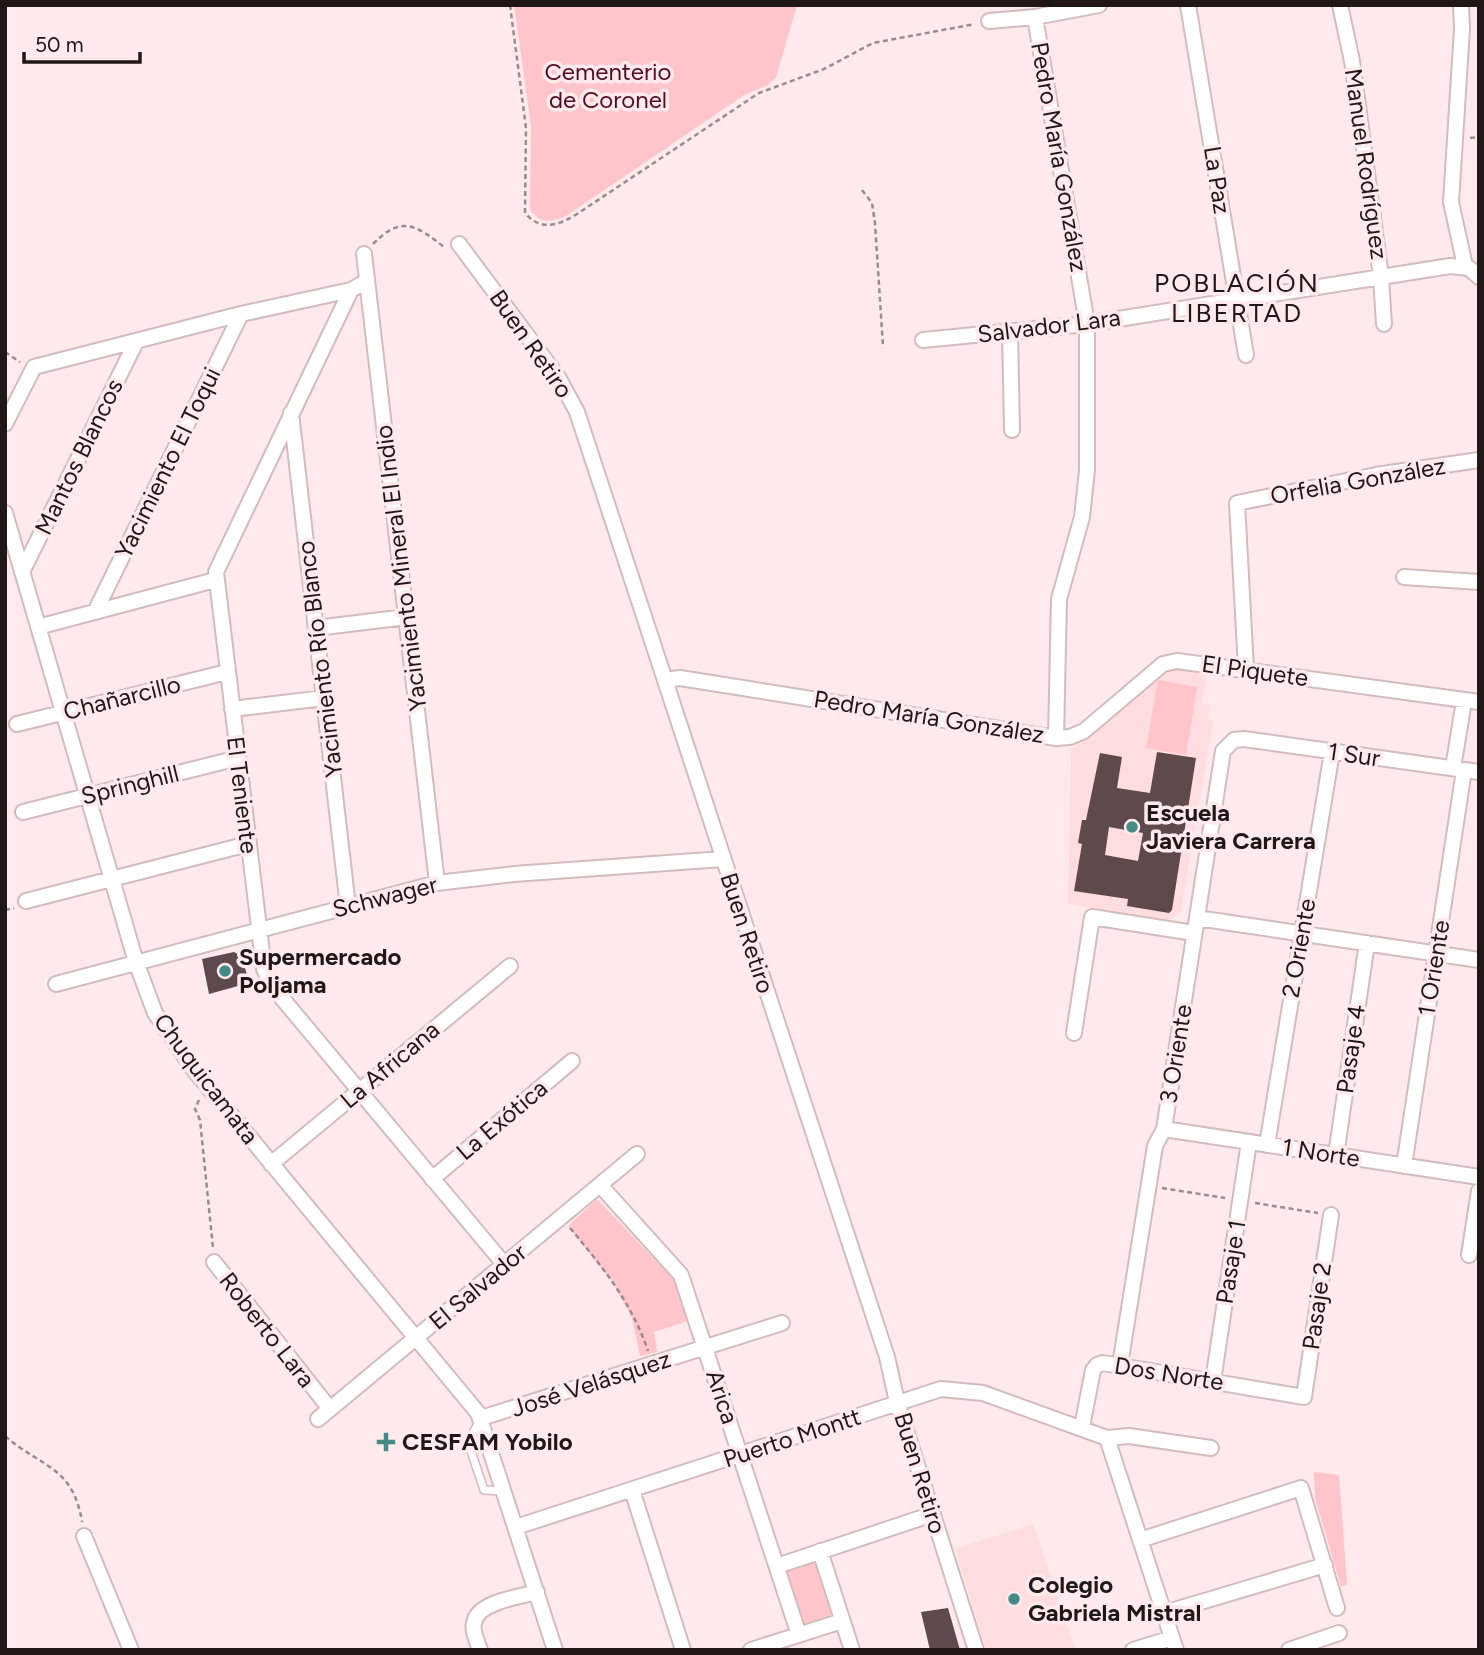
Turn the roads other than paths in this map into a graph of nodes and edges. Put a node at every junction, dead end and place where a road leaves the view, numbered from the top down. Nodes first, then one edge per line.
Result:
1 (1099, 5) edge
2 (1188, 5) edge
3 (1340, 5) edge
4 (1461, 5) edge
5 (1035, 17) junction
6 (989, 21) road end
7 (459, 244) dead end
8 (364, 254) road end
9 (1465, 266) junction
10 (1381, 277) junction
11 (1479, 277) edge
12 (367, 281) junction
13 (351, 290) junction
14 (1237, 299) junction
15 (241, 314) junction
16 (1087, 324) junction
17 (1384, 324) dead end
18 (1010, 331) junction
19 (923, 340) dead end
20 (136, 342) junction
21 (1246, 355) dead end
22 (291, 411) junction
23 (5, 424) edge
24 (1012, 430) dead end
25 (1479, 460) edge
26 (5, 513) edge
27 (22, 572) junction
28 (1404, 577) dead end
29 (215, 580) junction
30 (1479, 582) edge
31 (95, 612) junction
32 (406, 617) junction
33 (38, 627) junction
34 (316, 628) junction
35 (1245, 669) junction
36 (227, 672) junction
37 (666, 680) junction
38 (324, 698) junction
39 (1471, 701) edge
40 (232, 709) junction
41 (63, 712) junction
42 (17, 724) dead end
43 (1056, 738) junction
44 (1230, 743) joint
45 (1332, 752) junction
46 (238, 758) junction
47 (1465, 770) edge
48 (87, 796) junction
49 (23, 812) dead end
50 (248, 844) junction
51 (723, 859) junction
52 (112, 879) junction
53 (437, 883) junction
54 (26, 901) dead end
55 (348, 906) junction
56 (1197, 918) junction
57 (259, 930) junction
58 (1195, 933) junction
59 (1303, 934) junction
60 (1367, 943) junction
61 (1436, 954) junction
62 (1479, 960) edge
63 (136, 962) junction
64 (510, 966) dead end
65 (56, 984) dead end
66 (1074, 1033) dead end
67 (572, 1061) dead end
68 (359, 1091) junction
69 (1164, 1129) junction
70 (1249, 1142) junction
71 (1267, 1145) junction
72 (637, 1154) dead end
73 (1336, 1155) junction
74 (271, 1164) junction
75 (1404, 1166) junction
76 (1479, 1177) edge
77 (432, 1179) junction
78 (600, 1185) junction
79 (1479, 1191) edge
80 (1331, 1215) dead end
81 (1469, 1255) dead end
82 (214, 1262) road end
83 (504, 1264) junction
84 (782, 1323) dead end
85 (415, 1339) junction
86 (706, 1347) junction
87 (1120, 1365) junction
88 (1213, 1381) junction
89 (1304, 1397) joint
90 (898, 1402) junction
91 (330, 1409) junction
92 (481, 1418) junction
93 (318, 1419) dead end
94 (1082, 1427) junction
95 (1107, 1438) junction
96 (1211, 1448) dead end
97 (741, 1455) junction
98 (632, 1490) junction
99 (933, 1514) junction
100 (516, 1527) junction
101 (85, 1536) road end
102 (1140, 1540) junction
103 (820, 1551) junction
104 (1325, 1565) junction
105 (777, 1566) junction
106 (537, 1592) junction
107 (1337, 1608) dead end
108 (1164, 1613) junction
109 (842, 1621) junction
110 (1339, 1633) dead end
111 (799, 1635) junction
112 (1174, 1644) edge
113 (135, 1648) edge
114 (480, 1650) edge
115 (555, 1650) edge
116 (683, 1650) edge
117 (751, 1650) edge
118 (852, 1650) edge
119 (976, 1650) edge
120 (1133, 1650) edge
121 (1289, 1650) edge

1 - 5 street
2 - 14 street, La Paz
3 - 10 street, Manuel Rodríguez
4 - 9 street
5 - 6 street
5 - 16 street, Pedro María González
7 - 37 street, Buen Retiro
8 - 12 street, Yacimiento Mineral El Indio
9 - 10 street, Salvador Lara
9 - 11 street
10 - 14 street, Salvador Lara
10 - 17 street, Manuel Rodríguez
12 - 13 street
12 - 32 street, Yacimiento Mineral El Indio
13 - 15 street
13 - 22 street, El Teniente
14 - 16 street, Salvador Lara
14 - 21 street, La Paz
15 - 20 street
15 - 31 street, Yacimiento El Toqui
16 - 18 street, Salvador Lara
16 - 43 street, Pedro María González
18 - 19 street, Salvador Lara
18 - 24 street
20 - 23 street
20 - 27 street, Mantos Blancos
22 - 29 street, El Teniente
22 - 34 street, Yacimiento Río Blanco
25 - 35 street, Orfelia González
26 - 27 street, Chuquicamata
27 - 33 street, Chuquicamata
28 - 30 street
29 - 31 street
29 - 36 street, El Teniente
31 - 33 street
32 - 34 street
32 - 53 street, Yacimiento Mineral El Indio
33 - 41 street, Chuquicamata
34 - 38 street, Yacimiento Río Blanco
35 - 39 street, El Piquete
35 - 43 street, El Piquete
36 - 40 street, El Teniente
36 - 41 street, Chañarcillo
37 - 43 street, Pedro María González
37 - 51 street, Buen Retiro
38 - 40 street
38 - 55 street, Yacimiento Río Blanco
39 - 47 street, 1 Oriente
40 - 46 street, El Teniente
41 - 42 street, Chañarcillo
41 - 48 street, Chuquicamata
44 - 45 street, 1 Sur
44 - 56 street, 3 Oriente
45 - 47 street, 1 Sur
45 - 59 street, 2 Oriente
46 - 48 street, Springhill
46 - 50 street, El Teniente
47 - 61 street, 1 Oriente
48 - 49 street, Springhill
48 - 52 street, Chuquicamata
50 - 52 street
50 - 57 street, El Teniente
51 - 53 street, Schwager
51 - 90 street, Buen Retiro
52 - 54 street
52 - 63 street, Chuquicamata
53 - 55 street, Schwager
55 - 57 street, Schwager
56 - 58 street, 3 Oriente
56 - 59 street
57 - 63 street, Schwager
57 - 68 street, El Teniente
58 - 66 street
58 - 69 street, 3 Oriente
59 - 60 street
59 - 71 street, 2 Oriente
60 - 61 street
60 - 73 street, Pasaje 4
61 - 62 street
61 - 75 street, 1 Oriente
63 - 65 street, Schwager
63 - 74 street, Chuquicamata
64 - 68 street, La Africana
67 - 77 street, La Exótica
68 - 74 street, La Africana
68 - 77 street, El Teniente
69 - 70 street, 1 Norte
69 - 87 street, 3 Oriente
70 - 71 street, 1 Norte
70 - 88 street, Pasaje 1
71 - 73 street, 1 Norte
72 - 78 street, El Salvador
73 - 75 street, 1 Norte
74 - 85 street, Chuquicamata
75 - 76 street, 1 Norte
77 - 83 street, El Teniente
78 - 83 street, El Salvador
78 - 86 street, Arica
79 - 81 street
80 - 89 street, Pasaje 2
82 - 91 street, Roberto Lara
83 - 85 street, El Salvador
84 - 86 street, José Velásquez
85 - 91 street, El Salvador
85 - 92 street, Chuquicamata
86 - 92 street, José Velásquez
86 - 97 street, Arica
87 - 88 street, Dos Norte
87 - 94 street, Dos Norte
88 - 89 street, Dos Norte
90 - 94 street, Puerto Montt
90 - 97 street, Puerto Montt
90 - 99 street, Buen Retiro
91 - 93 street, El Salvador
92 - 100 street
94 - 95 street, Puerto Montt
95 - 96 street
95 - 102 street
97 - 98 street, Puerto Montt
97 - 105 street, Arica
98 - 100 street, Puerto Montt
98 - 116 street
99 - 103 street
99 - 119 street, Buen Retiro
100 - 106 street
101 - 113 street
102 - 104 street
102 - 108 street
103 - 105 street
103 - 109 street
104 - 107 street
104 - 108 street
105 - 111 street, Arica
106 - 114 street
106 - 115 street
108 - 112 street
109 - 111 street
109 - 118 street
110 - 121 street
111 - 117 street
112 - 120 street

